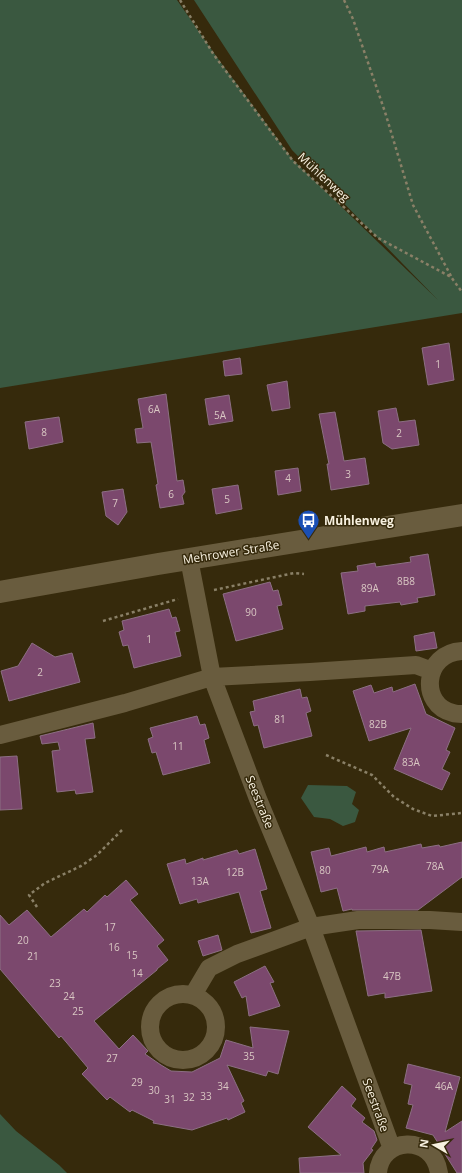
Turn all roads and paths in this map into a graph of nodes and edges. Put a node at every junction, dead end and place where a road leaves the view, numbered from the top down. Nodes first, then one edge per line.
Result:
1 (180, 0) edge
2 (344, 0) edge
3 (451, 276) junction
4 (462, 292) edge
5 (462, 515) edge
6 (189, 559) junction
7 (304, 574) dead end
8 (0, 592) edge
9 (196, 594) junction
10 (103, 621) dead end
11 (462, 651) edge
12 (432, 671) junction
13 (212, 677) junction
14 (462, 714) edge
15 (0, 735) edge
16 (326, 755) dead end
17 (462, 813) edge
18 (122, 830) dead end
19 (37, 907) dead end
20 (462, 922) edge
21 (311, 927) junction
22 (193, 995) dead end
23 (392, 1149) junction
24 (378, 1173) edge
25 (439, 1173) edge

1 - 3 path, Mühlenweg
2 - 3 path
3 - 4 path, Mühlenweg
5 - 6 main road, Mehrower Straße
6 - 8 main road, Mehrower Straße
6 - 9 street, Seestraße
7 - 9 path
9 - 10 path
9 - 13 street, Seestraße
11 - 12 street
12 - 13 street
12 - 14 street
13 - 15 street
13 - 21 street, Seestraße
16 - 17 path
18 - 19 path
20 - 21 street
21 - 22 street
21 - 23 street, Seestraße
23 - 24 street
23 - 25 street

